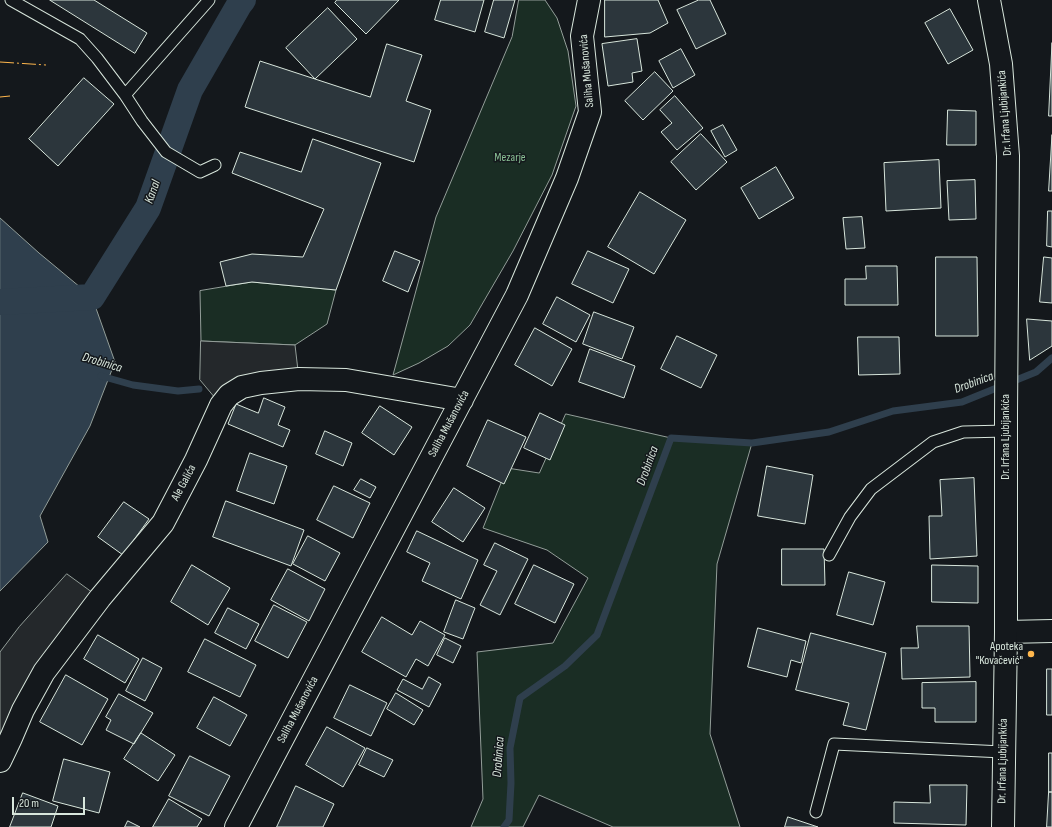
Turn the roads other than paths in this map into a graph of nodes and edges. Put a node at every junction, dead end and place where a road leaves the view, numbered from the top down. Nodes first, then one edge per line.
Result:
1 (11, 0) edge
2 (209, 0) edge
3 (589, 0) edge
4 (989, 0) edge
5 (125, 95) junction
6 (215, 165) dead end
7 (462, 400) junction
8 (1006, 422) junction
9 (829, 555) dead end
10 (1052, 631) edge
11 (1006, 632) junction
12 (1003, 752) junction
13 (0, 761) edge
14 (816, 812) dead end
15 (236, 827) edge
16 (1003, 827) edge

1 - 5 lane
2 - 5 lane
3 - 7 street, Saliha Mušanovića
4 - 8 street, Dr. Irfana Ljubijankića
5 - 6 lane
7 - 13 street, Ale Galića
7 - 15 street, Saliha Mušanovića
8 - 9 lane
8 - 11 street, Dr. Irfana Ljubijankića
10 - 11 street
11 - 12 street, Dr. Irfana Ljubijankića
12 - 14 lane
12 - 16 street, Dr. Irfana Ljubijankića

